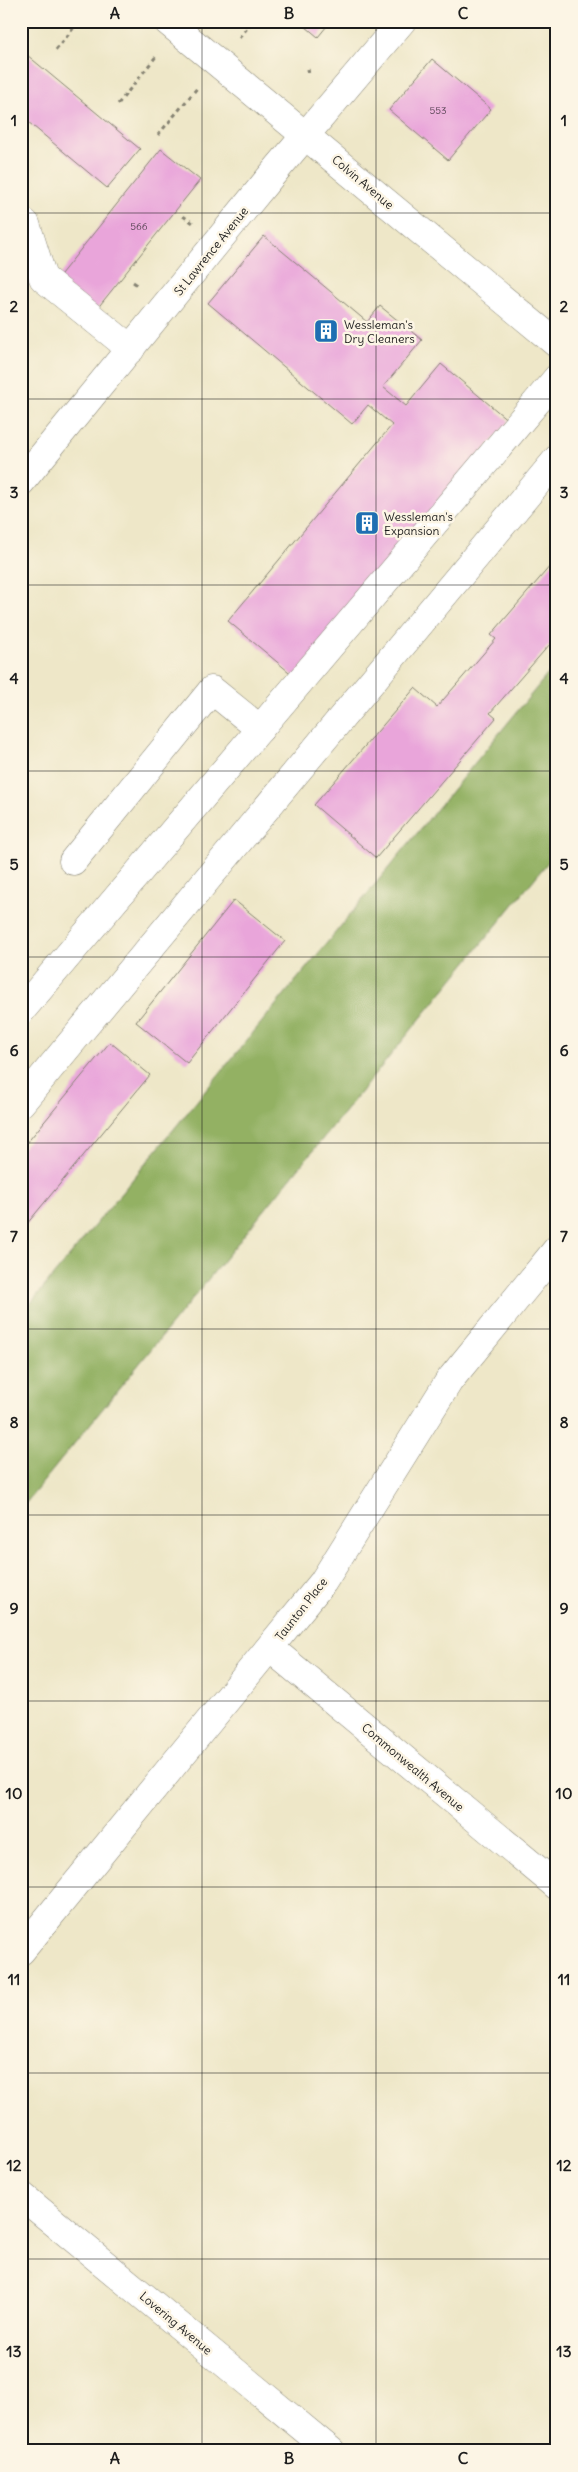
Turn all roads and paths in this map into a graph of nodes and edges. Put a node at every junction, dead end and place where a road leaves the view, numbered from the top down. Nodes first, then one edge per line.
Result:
1 (78, 21) edge
2 (167, 21) edge
3 (253, 21) edge
4 (402, 21) edge
5 (241, 36) dead end
6 (56, 50) dead end
7 (156, 57) dead end
8 (308, 69) dead end
9 (309, 75) dead end
10 (194, 91) dead end
11 (118, 104) dead end
12 (158, 135) dead end
13 (306, 135) junction
14 (21, 220) edge
15 (557, 344) edge
16 (131, 349) junction
17 (557, 378) edge
18 (551, 477) edge
19 (21, 482) edge
20 (260, 729) junction
21 (73, 861) dead end
22 (21, 1011) edge
23 (21, 1103) edge
24 (557, 1250) edge
25 (270, 1648) junction
26 (557, 1886) edge
27 (21, 1951) edge
28 (21, 2195) edge
29 (331, 2451) edge

1 - 6 path
2 - 13 street, Colvin Avenue
3 - 5 path
4 - 13 street, St Lawrence Avenue
7 - 11 path
8 - 9 path
10 - 12 path
13 - 15 street, Colvin Avenue
13 - 16 street, St Lawrence Avenue
14 - 16 street
16 - 19 street, St Lawrence Avenue
17 - 20 street
18 - 23 street
20 - 21 street
20 - 22 street
24 - 25 street, Taunton Place
25 - 26 street, Commonwealth Avenue
25 - 27 street, Taunton Place
28 - 29 street, Lovering Avenue

